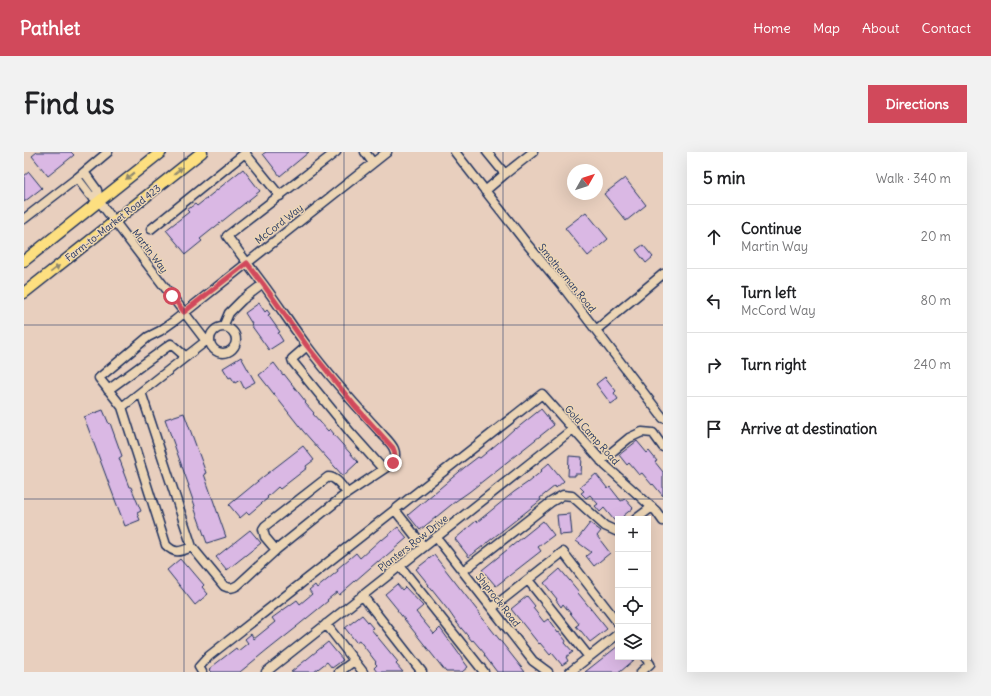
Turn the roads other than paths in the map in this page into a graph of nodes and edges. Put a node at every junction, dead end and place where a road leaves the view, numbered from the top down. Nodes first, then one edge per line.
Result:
1 (108, 152) edge
2 (161, 152) edge
3 (202, 152) edge
4 (245, 152) edge
5 (336, 152) edge
6 (365, 152) edge
7 (387, 152) edge
8 (455, 152) edge
9 (487, 152) edge
10 (534, 152) edge
11 (373, 163) junction
12 (505, 174) junction
13 (81, 175) junction
14 (485, 191) junction
15 (280, 196) junction
16 (99, 201) junction
17 (24, 219) edge
18 (115, 221) junction
19 (151, 229) dead end
20 (24, 261) edge
21 (247, 263) junction
22 (663, 274) edge
23 (263, 284) junction
24 (24, 293) edge
25 (184, 312) junction
26 (224, 327) junction
27 (596, 330) junction
28 (209, 341) junction
29 (307, 346) junction
30 (186, 357) junction
31 (108, 390) junction
32 (141, 392) junction
33 (122, 407) junction
34 (663, 418) edge
35 (573, 429) junction
36 (663, 447) edge
37 (601, 461) junction
38 (383, 469) junction
39 (347, 493) junction
40 (652, 507) junction
41 (395, 510) junction
42 (640, 516) edge
43 (663, 521) edge
44 (615, 531) edge
45 (436, 538) junction
46 (192, 547) junction
47 (424, 547) junction
48 (276, 550) junction
49 (400, 566) junction
50 (462, 571) junction
51 (528, 580) junction
52 (362, 595) junction
53 (492, 608) junction
54 (615, 619) edge
55 (326, 624) junction
56 (615, 636) edge
57 (589, 657) junction
58 (354, 660) junction
59 (647, 660) edge
60 (202, 672) edge
61 (266, 672) edge
62 (339, 672) edge
63 (363, 672) edge
64 (422, 672) edge
65 (484, 672) edge
66 (548, 672) edge
67 (570, 672) edge
68 (641, 672) edge

1 - 13 street
2 -> 16 main road
18 -> 3 main road, Farm-to-Market Road 423
4 - 15 street
4 - 19 street
5 - 15 street
6 - 11 street
7 - 11 street, McCord Way
8 - 14 street, Smotherman Road
9 - 12 street
10 - 12 street
11 - 21 street, McCord Way
12 - 14 street
13 - 16 street, Martin Way
13 - 17 street
14 - 27 street, Smotherman Road
15 - 21 street
16 - 18 street, Martin Way
16 - 20 main road
24 -> 18 main road, Farm-to-Market Road 423
18 - 25 street, Martin Way
21 - 23 street
21 - 25 street, McCord Way
22 - 27 street
23 - 26 street
23 - 29 street
25 - 28 street, Martin Way
25 - 31 street, McCord Way
26 - 28 street
26 - 28 street
27 - 34 street, Smotherman Road
28 - 30 street
29 - 38 street
29 - 38 street
30 - 31 street
30 - 32 street
31 - 33 street
32 - 33 street
32 - 46 street
33 - 46 street
35 - 37 street, Gold Camp Road
35 - 41 street, Gold Camp Road
35 - 45 street, Planters Row Drive
36 - 37 street
37 - 40 street, Gold Camp Road
38 - 39 street
39 - 48 street
39 - 48 street
40 - 42 street
40 - 43 street, Gold Camp Road
41 - 47 street
41 - 60 street
44 - 50 street
45 - 47 street, Planters Row Drive
45 - 50 street, Shiprock Road
46 - 48 street
47 - 49 street, Planters Row Drive
49 - 52 street, Planters Row Drive
49 - 65 street
50 - 53 street, Shiprock Road
51 - 53 street
51 - 54 street
51 - 57 street
52 - 55 street, Planters Row Drive
52 - 64 street
53 - 66 street, Shiprock Road
55 - 58 street
55 - 61 street, Planters Row Drive
56 - 57 street
57 - 67 street
58 - 62 street
58 - 63 street
59 - 68 street

